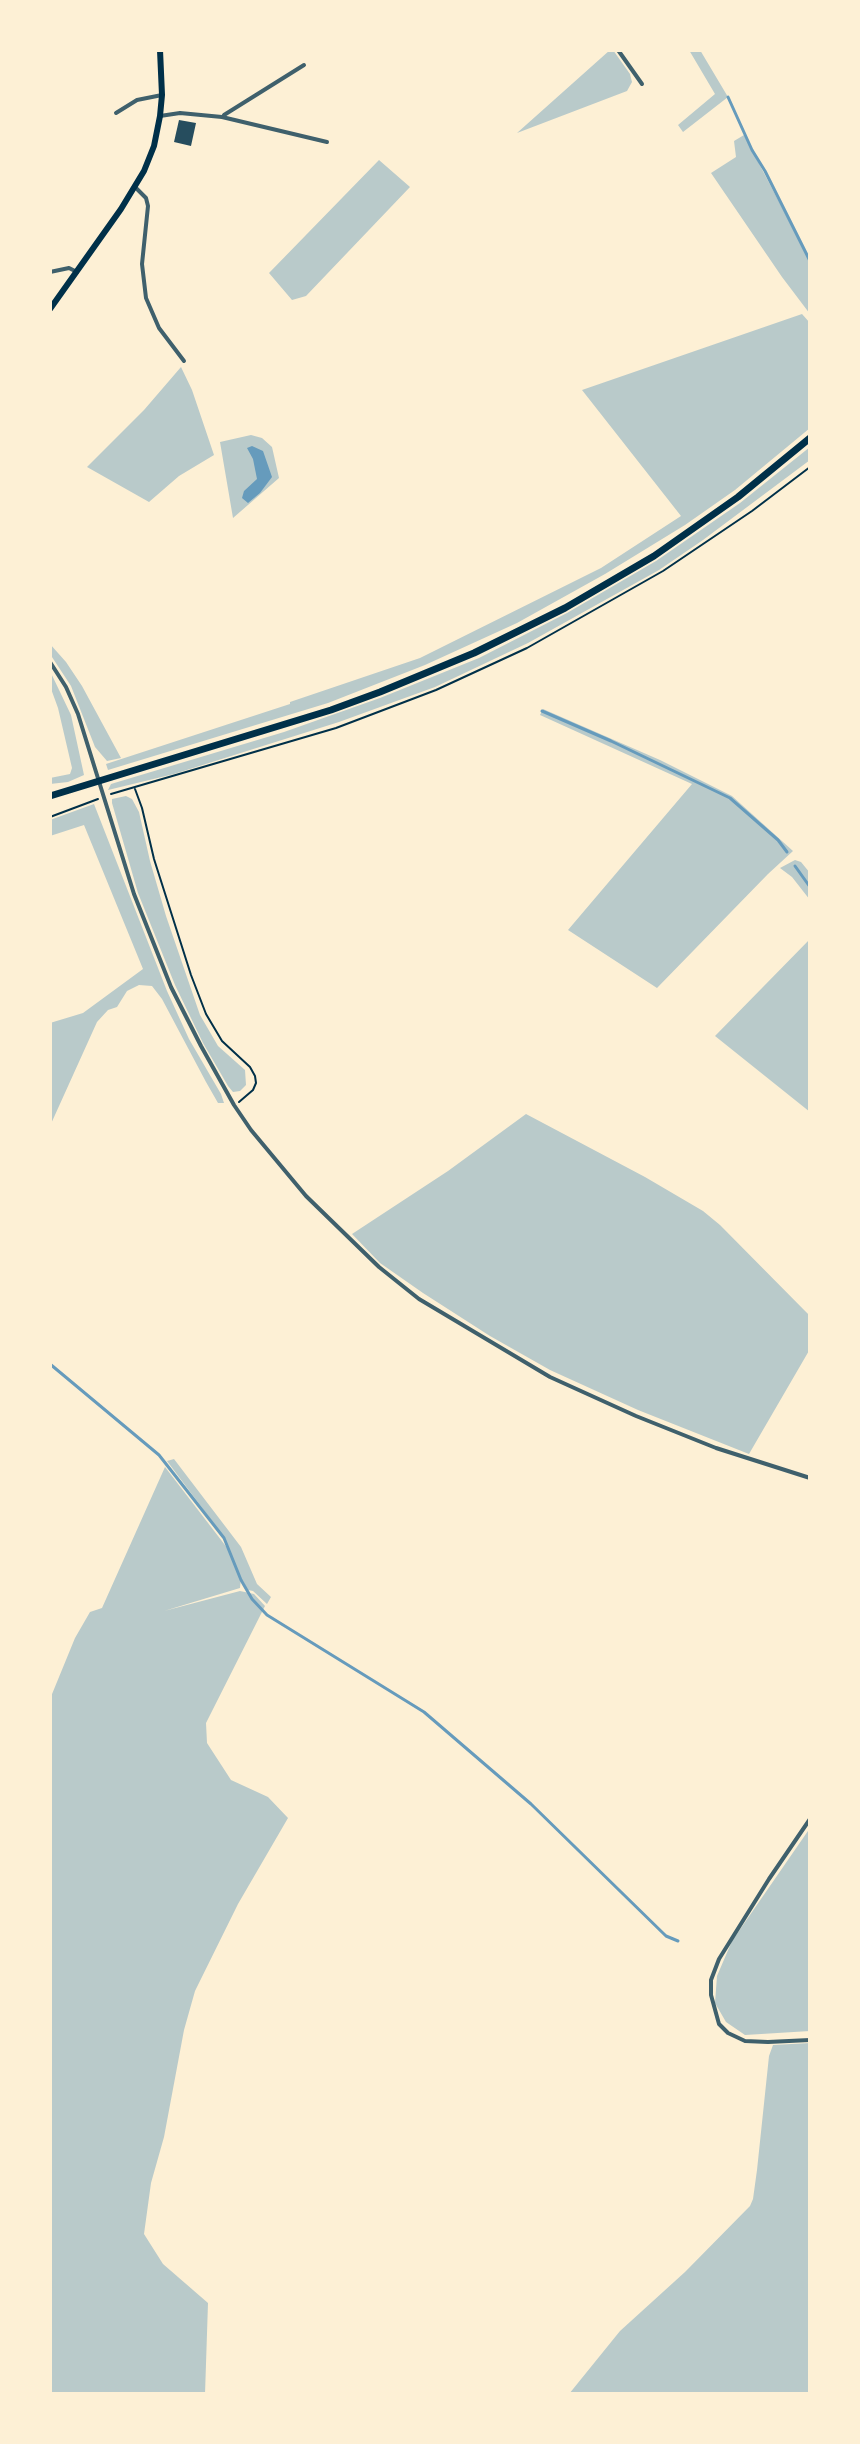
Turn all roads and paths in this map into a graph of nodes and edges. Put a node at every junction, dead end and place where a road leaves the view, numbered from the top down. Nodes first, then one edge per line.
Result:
1 (160, 50) edge
2 (618, 50) edge
3 (304, 65) dead end
4 (642, 84) dead end
5 (162, 95) junction
6 (116, 113) dead end
7 (160, 116) junction
8 (222, 117) junction
9 (327, 142) dead end
10 (136, 188) junction
11 (50, 272) edge
12 (77, 272) junction
13 (50, 309) edge
14 (184, 361) dead end
15 (810, 438) edge
16 (50, 662) edge
17 (50, 796) edge
18 (50, 817) edge
19 (234, 1105) junction
20 (810, 1478) edge
21 (810, 1819) edge
22 (810, 2040) edge

1 - 5 main road
2 - 4 street
3 - 8 street
5 - 6 street
5 - 7 main road
7 - 8 street
7 - 10 main road
8 - 9 street
10 - 12 main road
10 - 14 street
11 - 12 street
12 - 13 main road
15 - 17 highway
16 - 19 street
18 - 19 path
19 - 20 street
21 - 22 street

